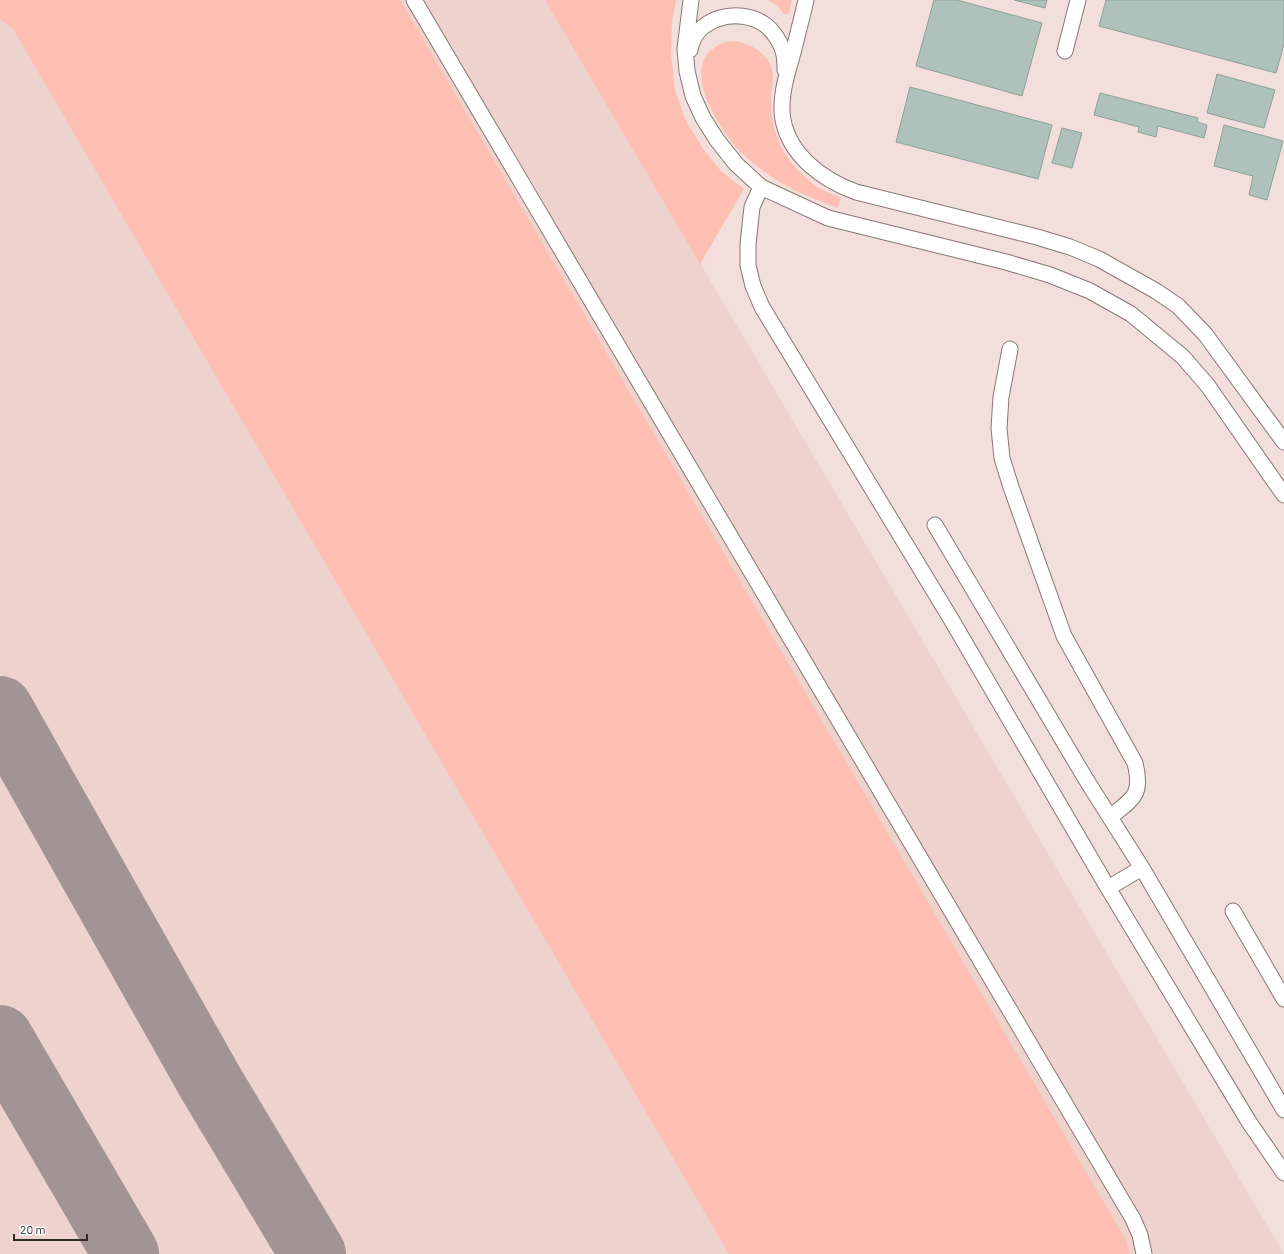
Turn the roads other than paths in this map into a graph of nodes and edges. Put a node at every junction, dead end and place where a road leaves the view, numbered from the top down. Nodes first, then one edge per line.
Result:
1 (414, 0) edge
2 (691, 0) edge
3 (806, 0) edge
4 (1078, 0) edge
5 (1065, 51) dead end
6 (687, 71) junction
7 (786, 80) junction
8 (760, 186) junction
9 (1010, 349) dead end
10 (1284, 442) edge
11 (1284, 495) edge
12 (935, 525) dead end
13 (1110, 817) junction
14 (1142, 868) junction
15 (1108, 888) junction
16 (1233, 911) dead end
17 (1284, 999) edge
18 (1284, 1110) edge
19 (1284, 1173) edge
20 (1144, 1254) edge

1 - 20 lane
2 - 6 lane
3 - 7 lane
4 - 5 lane
6 - 7 lane
6 - 8 lane
7 - 10 lane
8 - 11 lane
8 - 15 lane
9 - 13 lane
12 - 13 lane
13 - 14 lane
14 - 15 lane
14 - 18 lane
15 - 19 lane
16 - 17 lane

